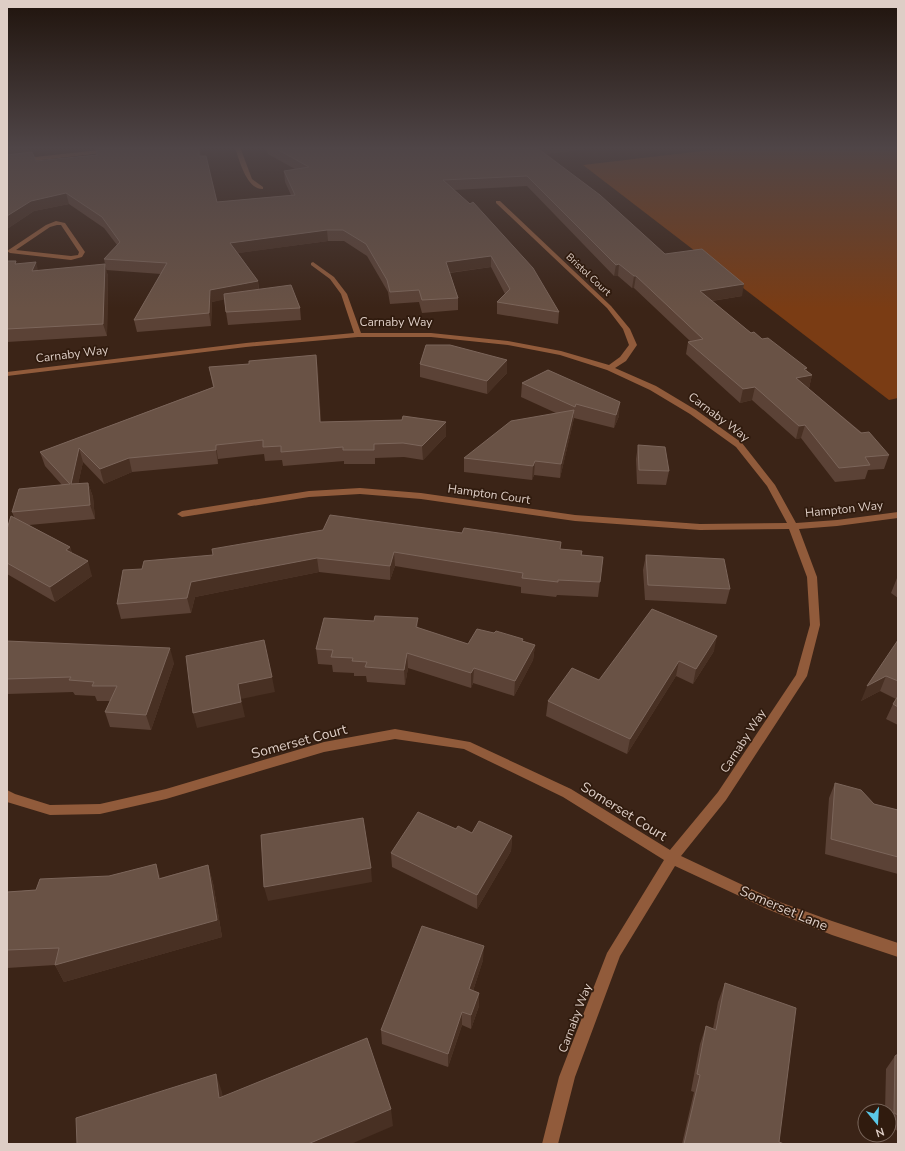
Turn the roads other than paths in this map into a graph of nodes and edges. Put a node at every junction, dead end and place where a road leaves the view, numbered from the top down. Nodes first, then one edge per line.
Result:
1 (498, 202) dead end
2 (8, 251) edge
3 (313, 264) dead end
4 (358, 335) junction
5 (610, 368) junction
6 (7, 374) edge
7 (182, 514) dead end
8 (898, 515) edge
9 (793, 526) junction
10 (7, 795) edge
11 (672, 858) junction
12 (898, 950) edge
13 (550, 1144) edge

1 - 5 street, Bristol Court
2 - 2 street
3 - 4 street
4 - 5 street, Carnaby Way
4 - 6 street, Carnaby Way
5 - 9 street, Carnaby Way
7 - 9 street, Hampton Court
8 - 9 street, Hampton Way
9 - 11 street, Carnaby Way
10 - 11 street, Somerset Court
11 - 12 street, Somerset Lane
11 - 13 street, Carnaby Way

